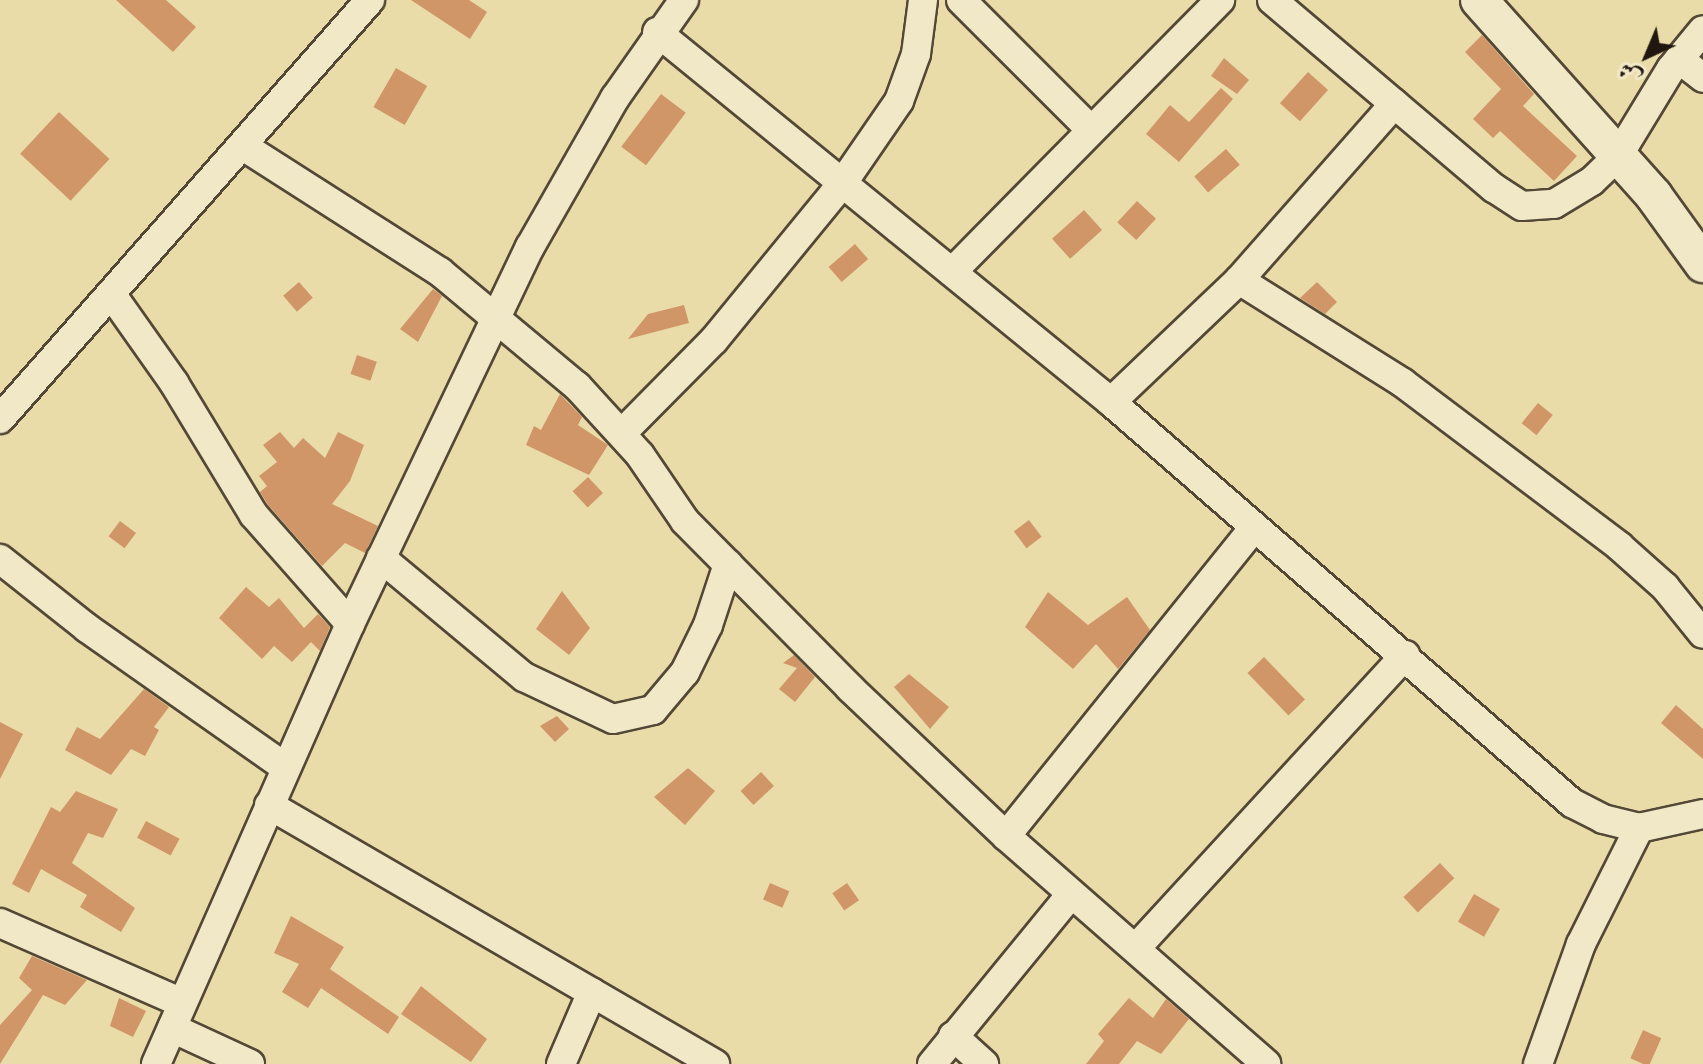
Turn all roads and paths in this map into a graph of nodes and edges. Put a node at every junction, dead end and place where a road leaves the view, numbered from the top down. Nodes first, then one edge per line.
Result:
1 (370, 0) edge
2 (684, 0) edge
3 (923, 0) edge
4 (961, 0) edge
5 (1220, 0) edge
6 (1272, 0) edge
7 (1479, 0) edge
8 (1703, 30) edge
9 (657, 32) junction
10 (1679, 59) junction
11 (1703, 78) edge
12 (1394, 104) junction
13 (1091, 130) junction
14 (243, 146) junction
15 (1618, 156) junction
16 (844, 181) junction
17 (1703, 264) edge
18 (952, 272) junction
19 (1239, 280) junction
20 (112, 295) junction
21 (497, 317) junction
22 (1111, 402) junction
23 (0, 419) edge
24 (622, 433) junction
25 (1254, 528) junction
26 (381, 558) junction
27 (1, 563) edge
28 (728, 564) junction
29 (350, 624) junction
30 (1703, 634) edge
31 (1405, 655) junction
32 (286, 768) junction
33 (269, 805) junction
34 (1703, 814) edge
35 (1639, 828) junction
36 (1006, 836) junction
37 (1071, 894) junction
38 (0, 923) edge
39 (1136, 948) junction
40 (592, 992) junction
41 (177, 1016) junction
42 (953, 1036) junction
43 (156, 1064) edge
44 (250, 1064) edge
45 (561, 1064) edge
46 (715, 1064) edge
47 (932, 1064) edge
48 (984, 1064) edge
49 (1266, 1064) edge
50 (1538, 1064) edge

1 - 14 street
2 - 9 street
3 - 16 street
4 - 13 street
5 - 13 street
6 - 12 street
7 - 15 street
8 - 10 street
9 - 16 street
9 - 21 street
10 - 11 street
10 - 15 street
12 - 15 street
12 - 19 street
13 - 18 street
14 - 20 street
14 - 21 street
15 - 17 street
16 - 18 street
16 - 24 street
18 - 22 street
19 - 22 street
19 - 30 street
20 - 23 street
20 - 29 street
21 - 24 street
21 - 26 street
22 - 25 street
24 - 28 street
25 - 31 street
25 - 36 street
26 - 28 street
26 - 29 street
27 - 32 street
28 - 36 street
29 - 32 street
31 - 35 street
31 - 39 street
32 - 33 street
33 - 40 street
33 - 41 street
34 - 35 street
35 - 50 street
36 - 37 street
37 - 39 street
37 - 42 street
38 - 41 street
39 - 49 street
40 - 45 street
40 - 46 street
41 - 43 street
41 - 44 street
42 - 47 street
42 - 48 street

